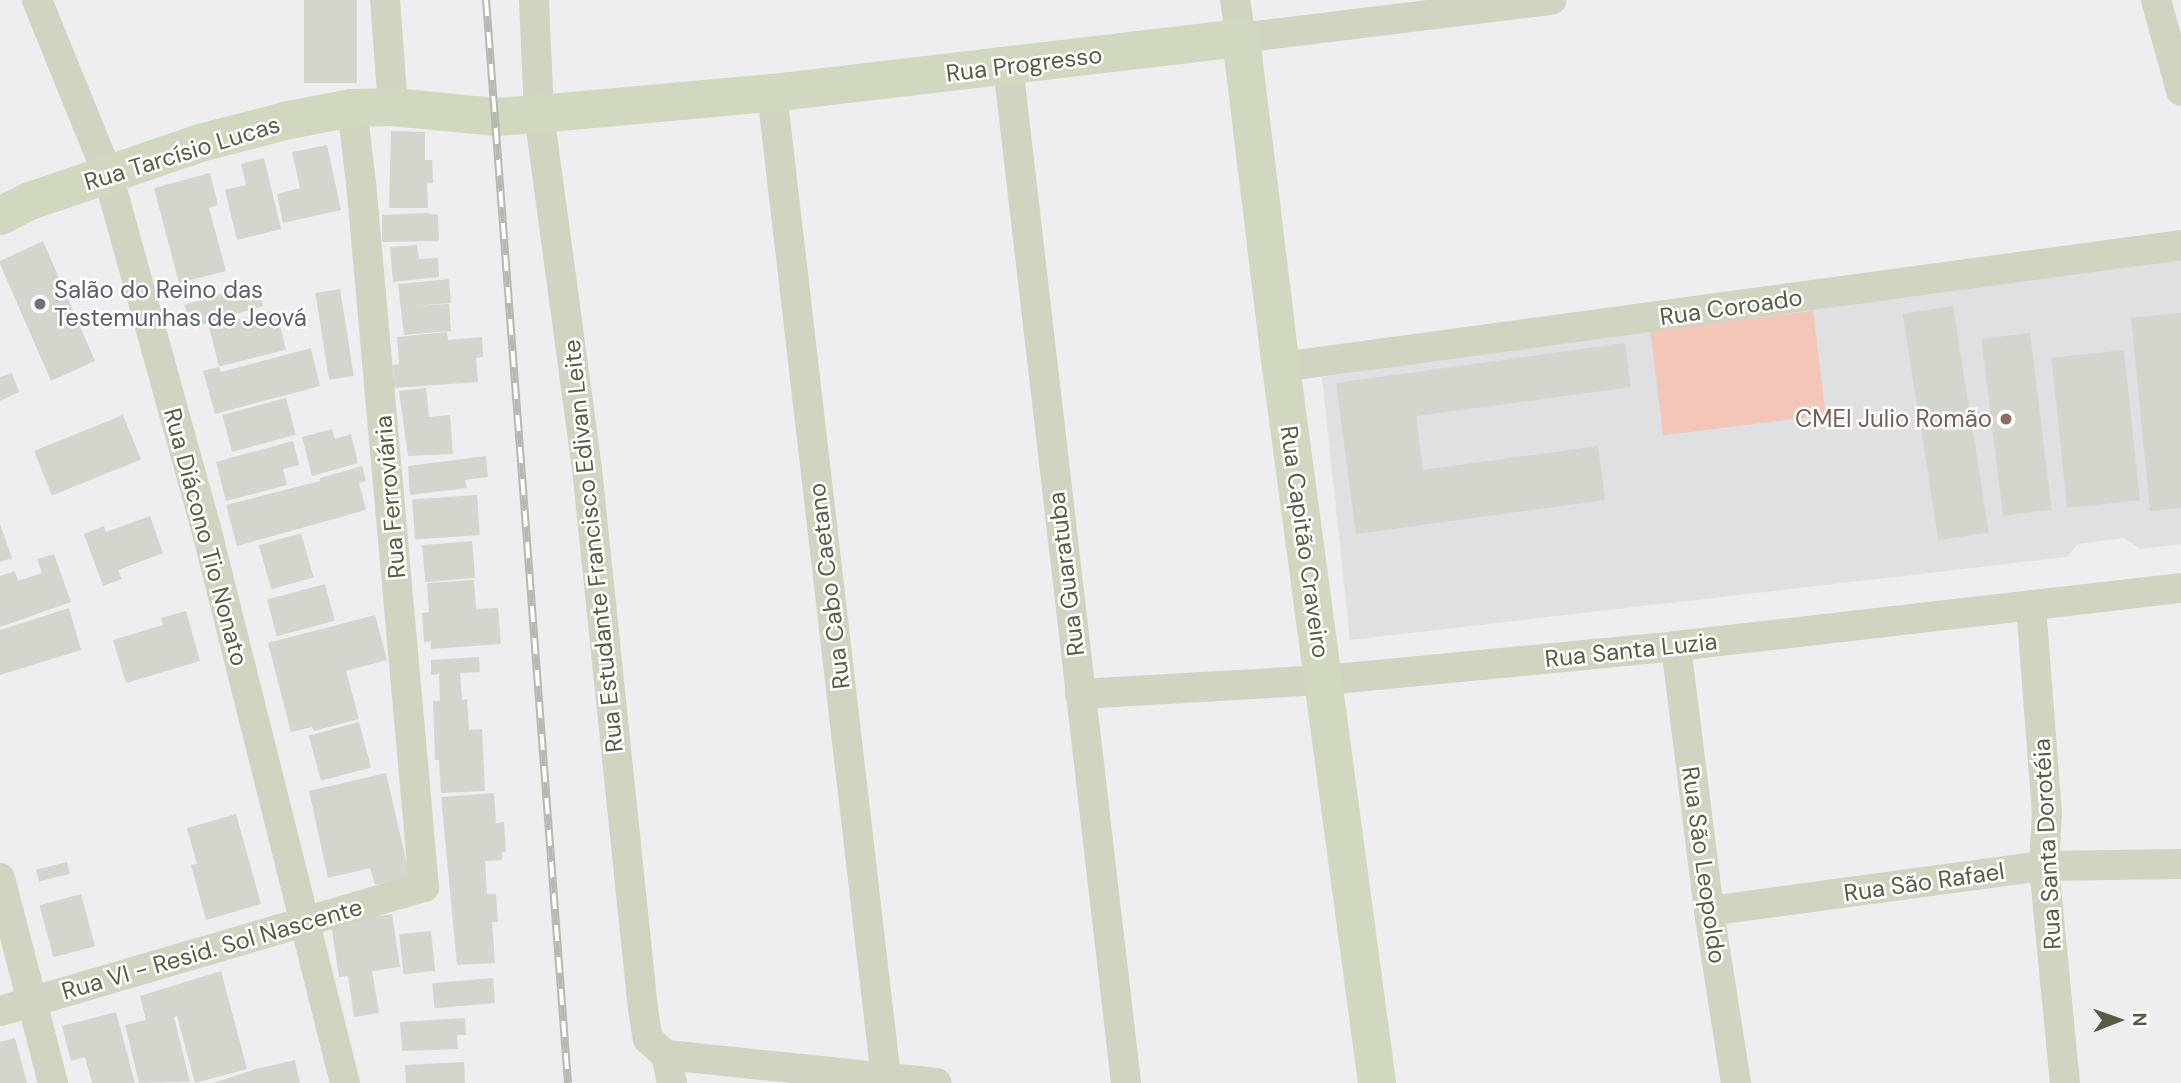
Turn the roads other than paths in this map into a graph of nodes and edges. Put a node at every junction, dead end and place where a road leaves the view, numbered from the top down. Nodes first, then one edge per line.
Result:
1 (37, 0) edge
2 (384, 0) edge
3 (534, 0) edge
4 (1235, 0) edge
5 (1552, 0) edge
6 (2156, 0) edge
7 (1241, 38) junction
8 (1008, 66) junction
9 (2181, 91) edge
10 (772, 93) junction
11 (393, 107) junction
12 (352, 108) junction
13 (539, 114) junction
14 (495, 117) joint
15 (108, 175) junction
16 (0, 216) edge
17 (2181, 245) edge
18 (1281, 368) junction
19 (2181, 588) edge
20 (2031, 606) junction
21 (1676, 646) junction
22 (1325, 680) junction
23 (1080, 694) junction
24 (2181, 864) edge
25 (2044, 866) junction
26 (0, 878) edge
27 (424, 887) joint
28 (1709, 911) junction
29 (303, 922) junction
30 (32, 1002) junction
31 (0, 1011) edge
32 (669, 1069) edge
33 (886, 1079) junction
34 (52, 1083) edge
35 (345, 1083) edge
36 (937, 1083) edge
37 (1126, 1083) edge
38 (1377, 1083) edge
39 (1736, 1083) edge
40 (2065, 1083) edge

1 - 15 street, Rua Diácono Tio Nonato
2 - 11 street
3 - 13 street, Rua Estudante Francisco Edivan Leite
4 - 7 street, Rua Capitão Craveiro
5 - 7 street, Rua Progresso
6 - 9 street
7 - 8 street, Rua Progresso
7 - 18 street, Rua Capitão Craveiro
8 - 10 street, Rua Progresso
8 - 23 street, Rua Guaratuba
10 - 13 street, Rua Progresso
10 - 33 street, Rua Cabo Caetano
11 - 12 street, Rua Tarcísio Lucas
11 - 14 street, Rua Tarcísio Lucas
12 - 15 street, Rua Tarcísio Lucas
12 - 27 street, Rua Ferroviária
13 - 14 street, Rua Progresso
13 - 32 street, Rua Estudante Francisco Edivan Leite
15 - 16 street, Rua Tarcísio Lucas
15 - 29 street, Rua Diácono Tio Nonato
17 - 18 street, Rua Coroado
18 - 22 street, Rua Capitão Craveiro
19 - 20 street, Rua Santa Luzia
20 - 21 street, Rua Santa Luzia
20 - 25 street, Rua Santa Dorotéia
21 - 22 street, Rua Santa Luzia
21 - 28 street, Rua São Leopoldo
22 - 23 street, Rua Santa Luzia
22 - 38 street, Rua Capitão Craveiro
23 - 37 street, Rua Guaratuba
24 - 25 street, Rua São Rafael
25 - 28 street, Rua São Rafael
25 - 40 street, Rua Santa Dorotéia
26 - 30 street
27 - 29 street, Rua VI - Resid. Sol Nascente
28 - 39 street, Rua São Leopoldo
29 - 30 street, Rua VI - Resid. Sol Nascente
29 - 35 street, Rua Diácono Tio Nonato
30 - 31 street, Rua VI - Resid. Sol Nascente
30 - 34 street
32 - 33 street
33 - 36 street

